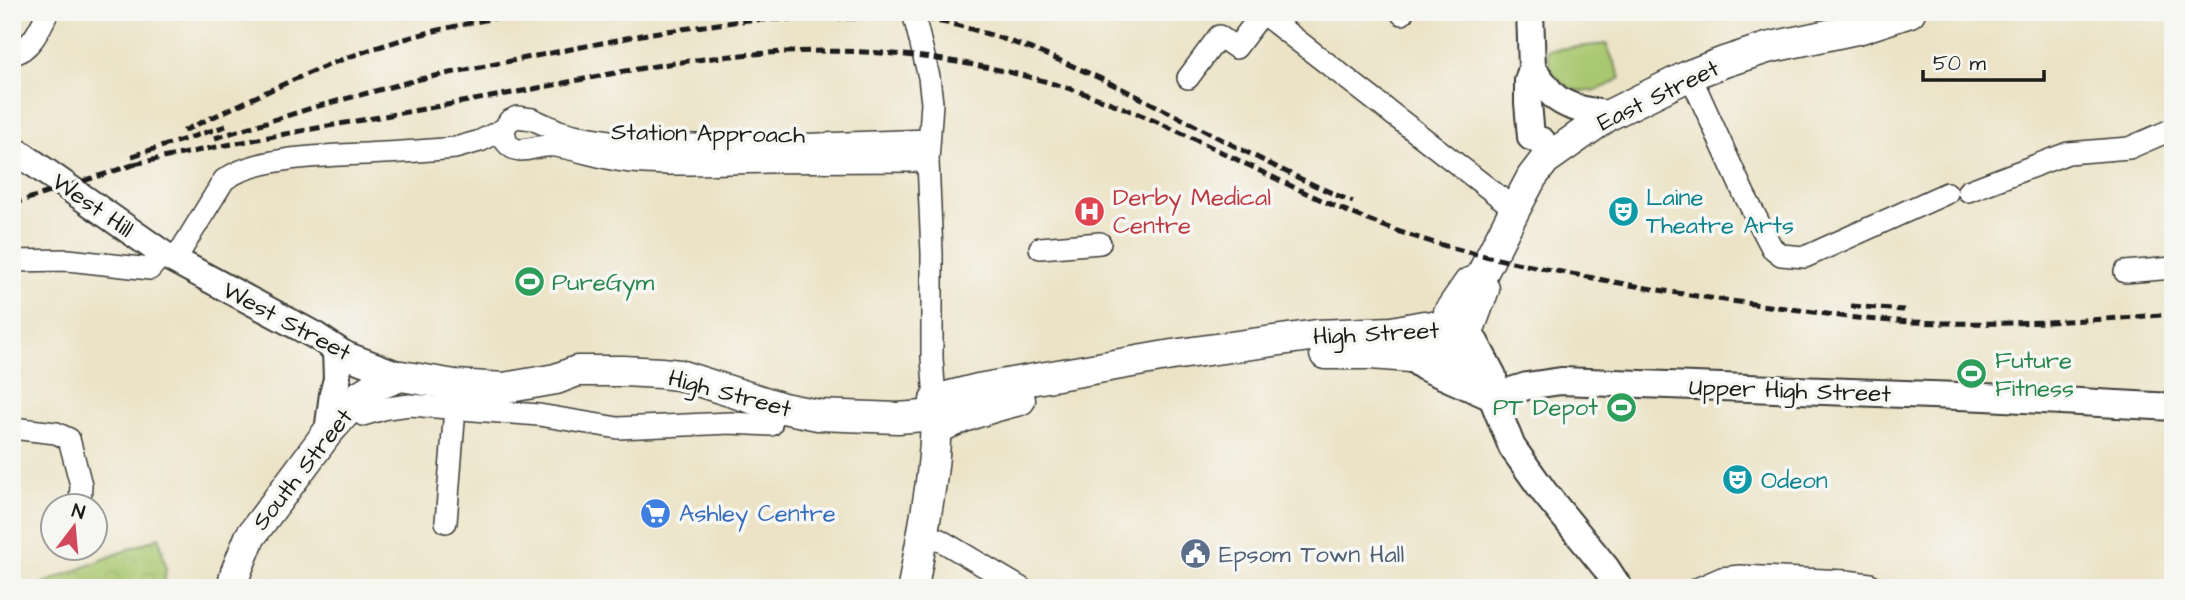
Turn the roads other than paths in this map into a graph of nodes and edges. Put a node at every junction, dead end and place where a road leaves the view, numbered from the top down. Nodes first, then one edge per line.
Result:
1 (48, 12) edge
2 (914, 12) edge
3 (1530, 12) edge
4 (1910, 12) edge
5 (1263, 13) edge
6 (12, 55) edge
7 (1532, 68) junction
8 (1690, 75) junction
9 (1188, 78) dead end
10 (1609, 115) junction
11 (2173, 129) edge
12 (12, 148) edge
13 (928, 150) junction
14 (1544, 151) junction
15 (1514, 209) junction
16 (1100, 243) dead end
17 (1040, 248) dead end
18 (169, 257) junction
19 (12, 261) edge
20 (2173, 268) edge
21 (2125, 272) dead end
22 (1452, 330) junction
23 (341, 352) junction
24 (1410, 356) junction
25 (401, 376) junction
26 (1492, 397) junction
27 (362, 405) junction
28 (2173, 407) edge
29 (455, 408) junction
30 (936, 415) junction
31 (771, 425) dead end
32 (12, 428) edge
33 (328, 432) junction
34 (81, 491) edge
35 (446, 522) dead end
36 (922, 533) junction
37 (1870, 584) dead end
38 (232, 588) edge
39 (913, 588) edge
40 (1021, 588) edge
41 (1619, 588) edge
42 (1699, 588) edge

1 - 6 street
2 - 13 street
3 - 7 main road
4 - 8 highway, East Street
5 - 9 street
5 - 15 street
7 - 10 main road
7 - 14 main road
8 - 10 highway, East Street
8 - 11 street
10 - 14 highway, East Street
12 - 18 main road, West Hill
13 - 18 street, Station Approach
13 - 30 street
14 - 15 highway, East Street
15 - 22 highway, East Street
16 - 17 street
18 - 19 street
18 - 23 main road, West Street
20 - 21 street
22 - 24 highway, High Street
22 - 26 main road
22 - 30 highway, High Street
23 - 25 main road, West Street
23 - 27 main road
23 - 33 main road
24 - 26 main road
24 - 30 highway, High Street
25 - 27 highway, South Street
25 - 30 highway, High Street
26 - 28 main road, Upper High Street
26 - 41 main road
27 - 29 street
27 - 33 highway, South Street
29 - 31 street
29 - 35 street
30 - 36 highway
32 - 34 street
33 - 38 highway, South Street
36 - 39 highway
36 - 40 street
37 - 42 street

